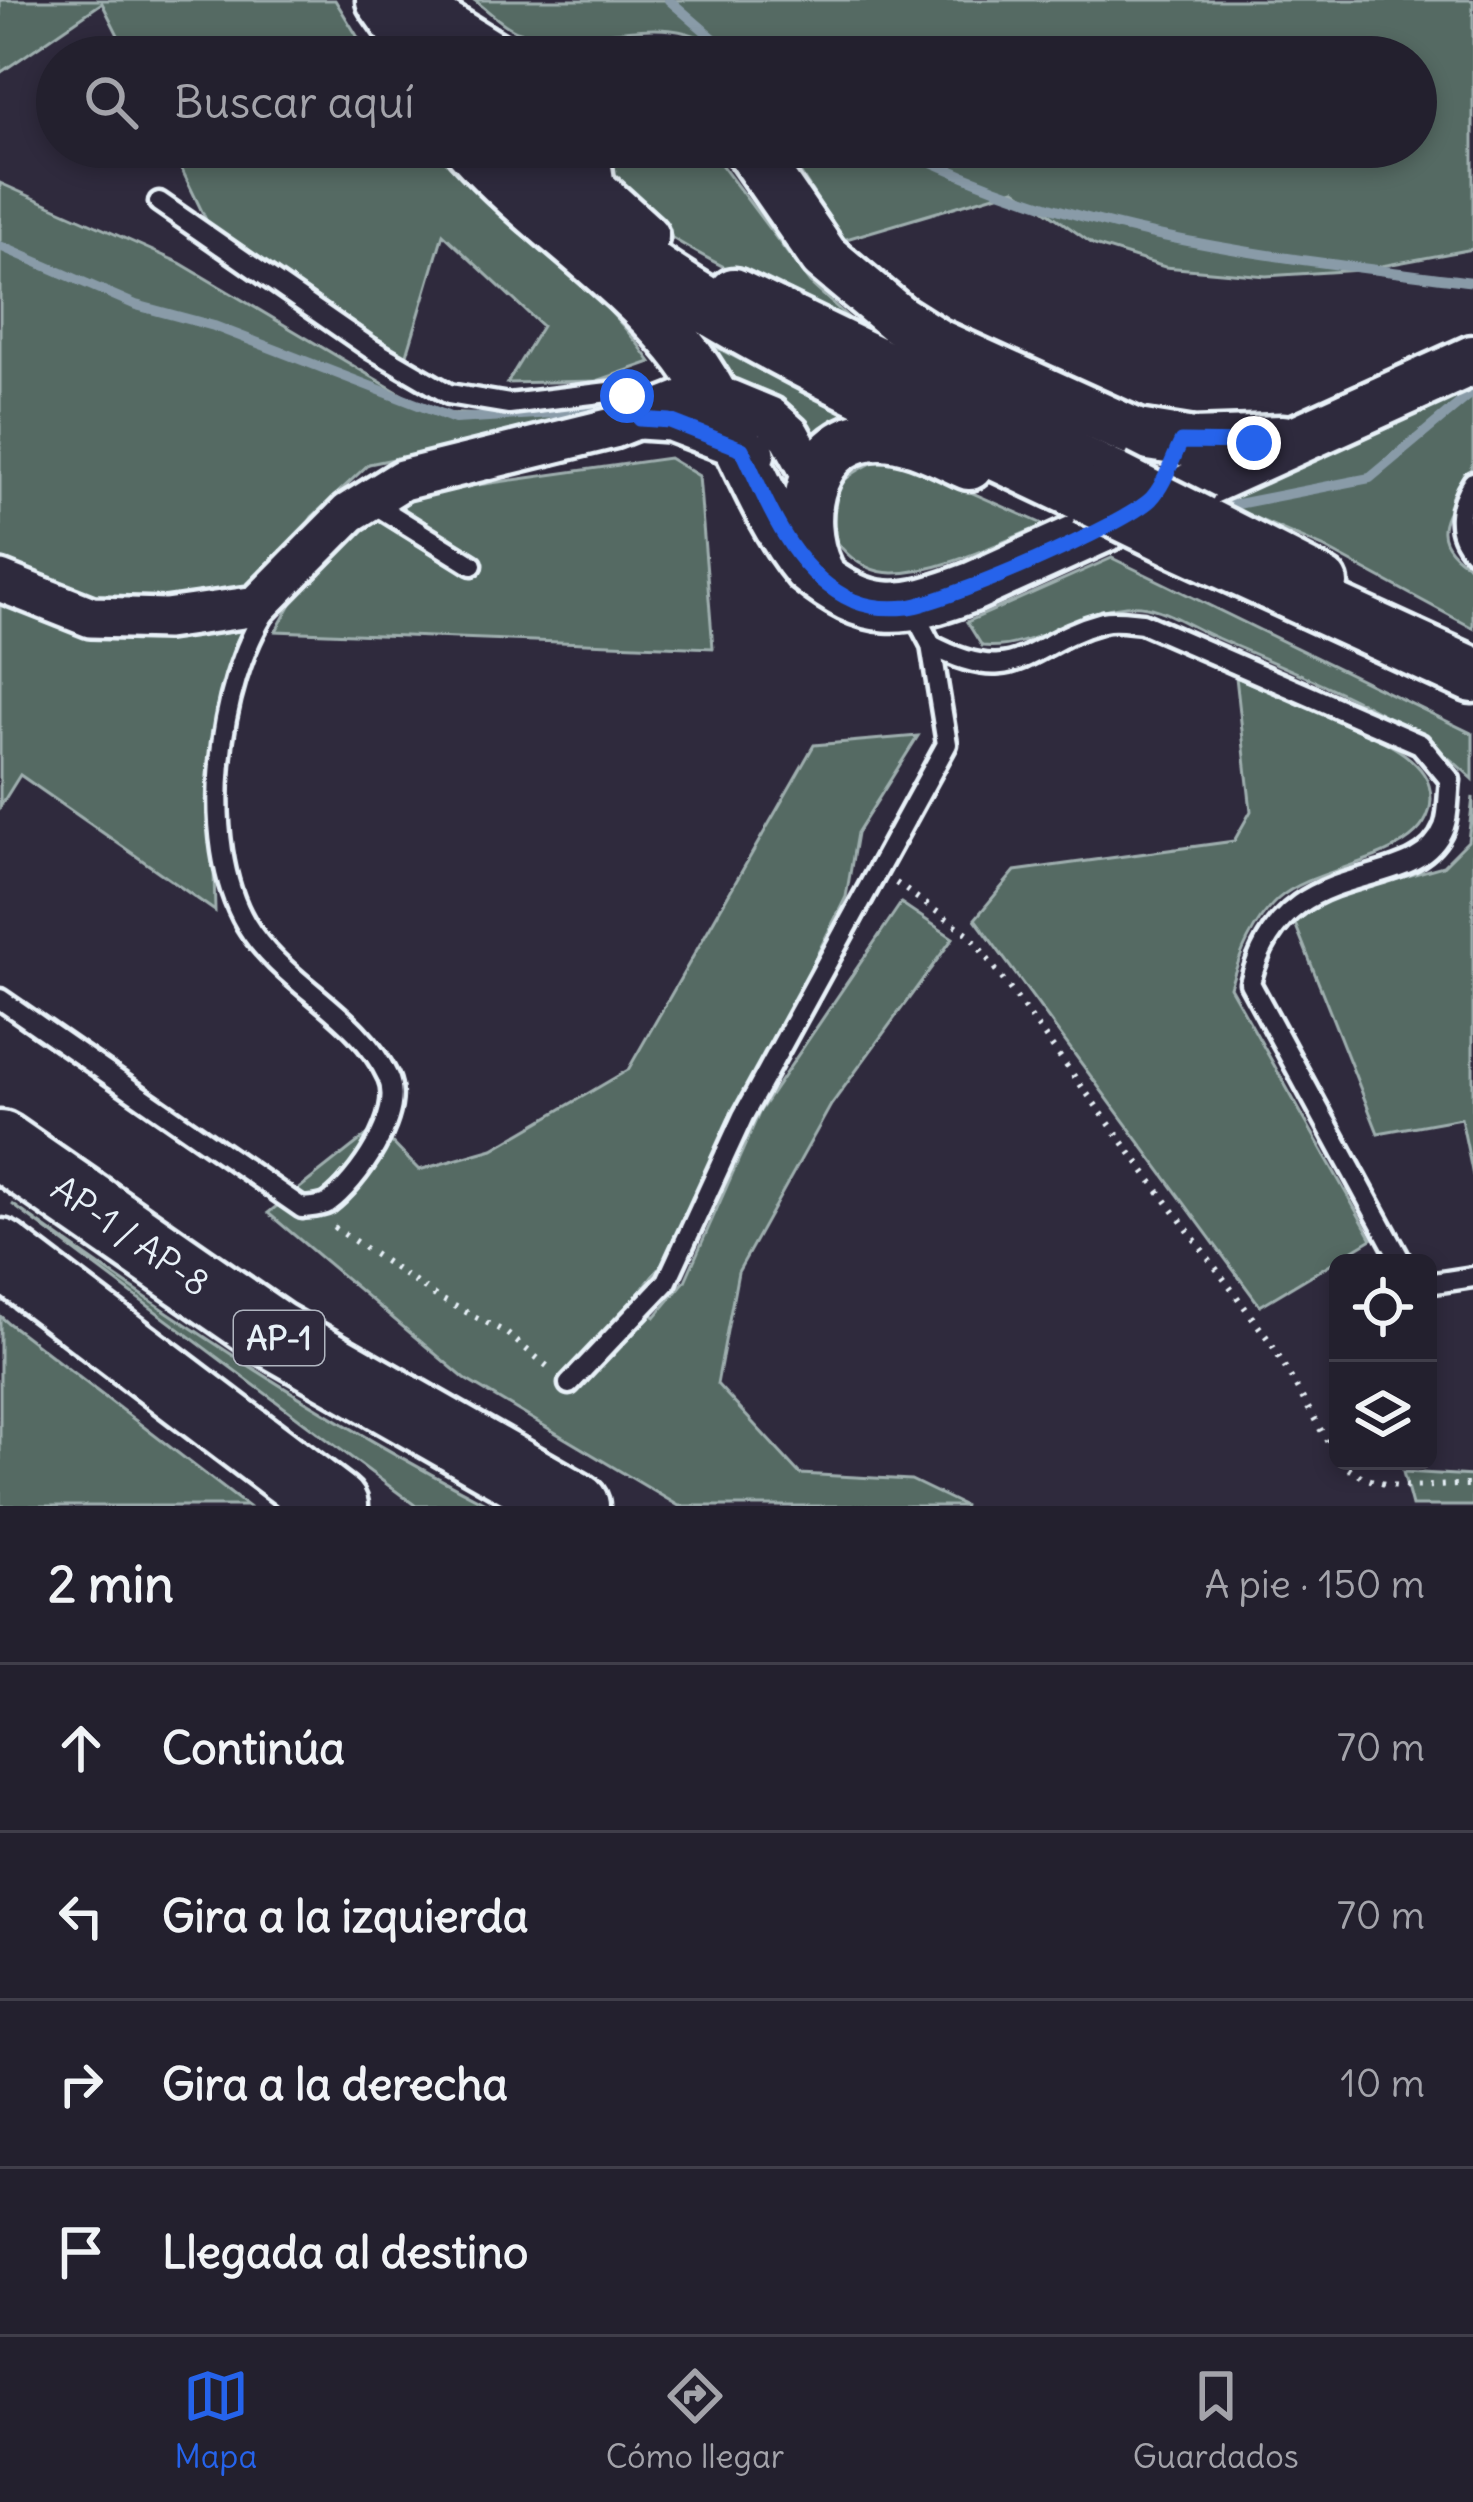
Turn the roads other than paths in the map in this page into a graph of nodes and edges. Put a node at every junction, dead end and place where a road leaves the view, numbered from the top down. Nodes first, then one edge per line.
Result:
1 (364, 0) edge
2 (384, 0) edge
3 (421, 0) edge
4 (385, 36) edge
5 (409, 36) edge
6 (470, 36) edge
7 (488, 168) edge
8 (526, 168) edge
9 (587, 168) edge
10 (763, 168) edge
11 (159, 202) dead end
12 (680, 346) junction
13 (1473, 360) edge
14 (713, 397) junction
15 (1362, 410) junction
16 (649, 414) junction
17 (742, 449) junction
18 (816, 465) junction
19 (1473, 482) edge
20 (1154, 487) junction
21 (368, 500) junction
22 (1473, 551) edge
23 (303, 556) junction
24 (472, 565) dead end
25 (0, 581) edge
26 (827, 584) junction
27 (921, 626) junction
28 (1473, 675) edge
29 (1473, 695) edge
30 (0, 999) edge
31 (0, 1145) edge
32 (0, 1253) edge
33 (1397, 1254) edge
34 (1473, 1276) edge
35 (1437, 1282) edge
36 (569, 1384) road end
37 (334, 1506) edge
38 (574, 1506) edge

1 - 4 street
2 - 5 main road
3 - 6 street
7 - 12 street
8 - 20 main road
9 - 20 street
10 - 20 street
11 - 16 lane
12 - 14 street
12 - 16 street
13 - 15 street
14 - 16 street
14 - 17 street
14 - 18 street
15 - 20 street
15 - 20 street
16 - 17 street
16 - 21 street
17 - 18 street
17 - 26 street
18 - 20 street
18 - 26 street
19 - 22 lane
20 - 27 street
20 - 28 main road
20 - 29 street
21 - 23 street
21 - 24 lane
23 - 25 street
23 - 30 lane
26 - 27 street
27 - 33 lane
27 - 36 lane
31 - 38 highway, AP-1 / AP-8 / AP-1
32 - 37 highway
34 - 35 lane

